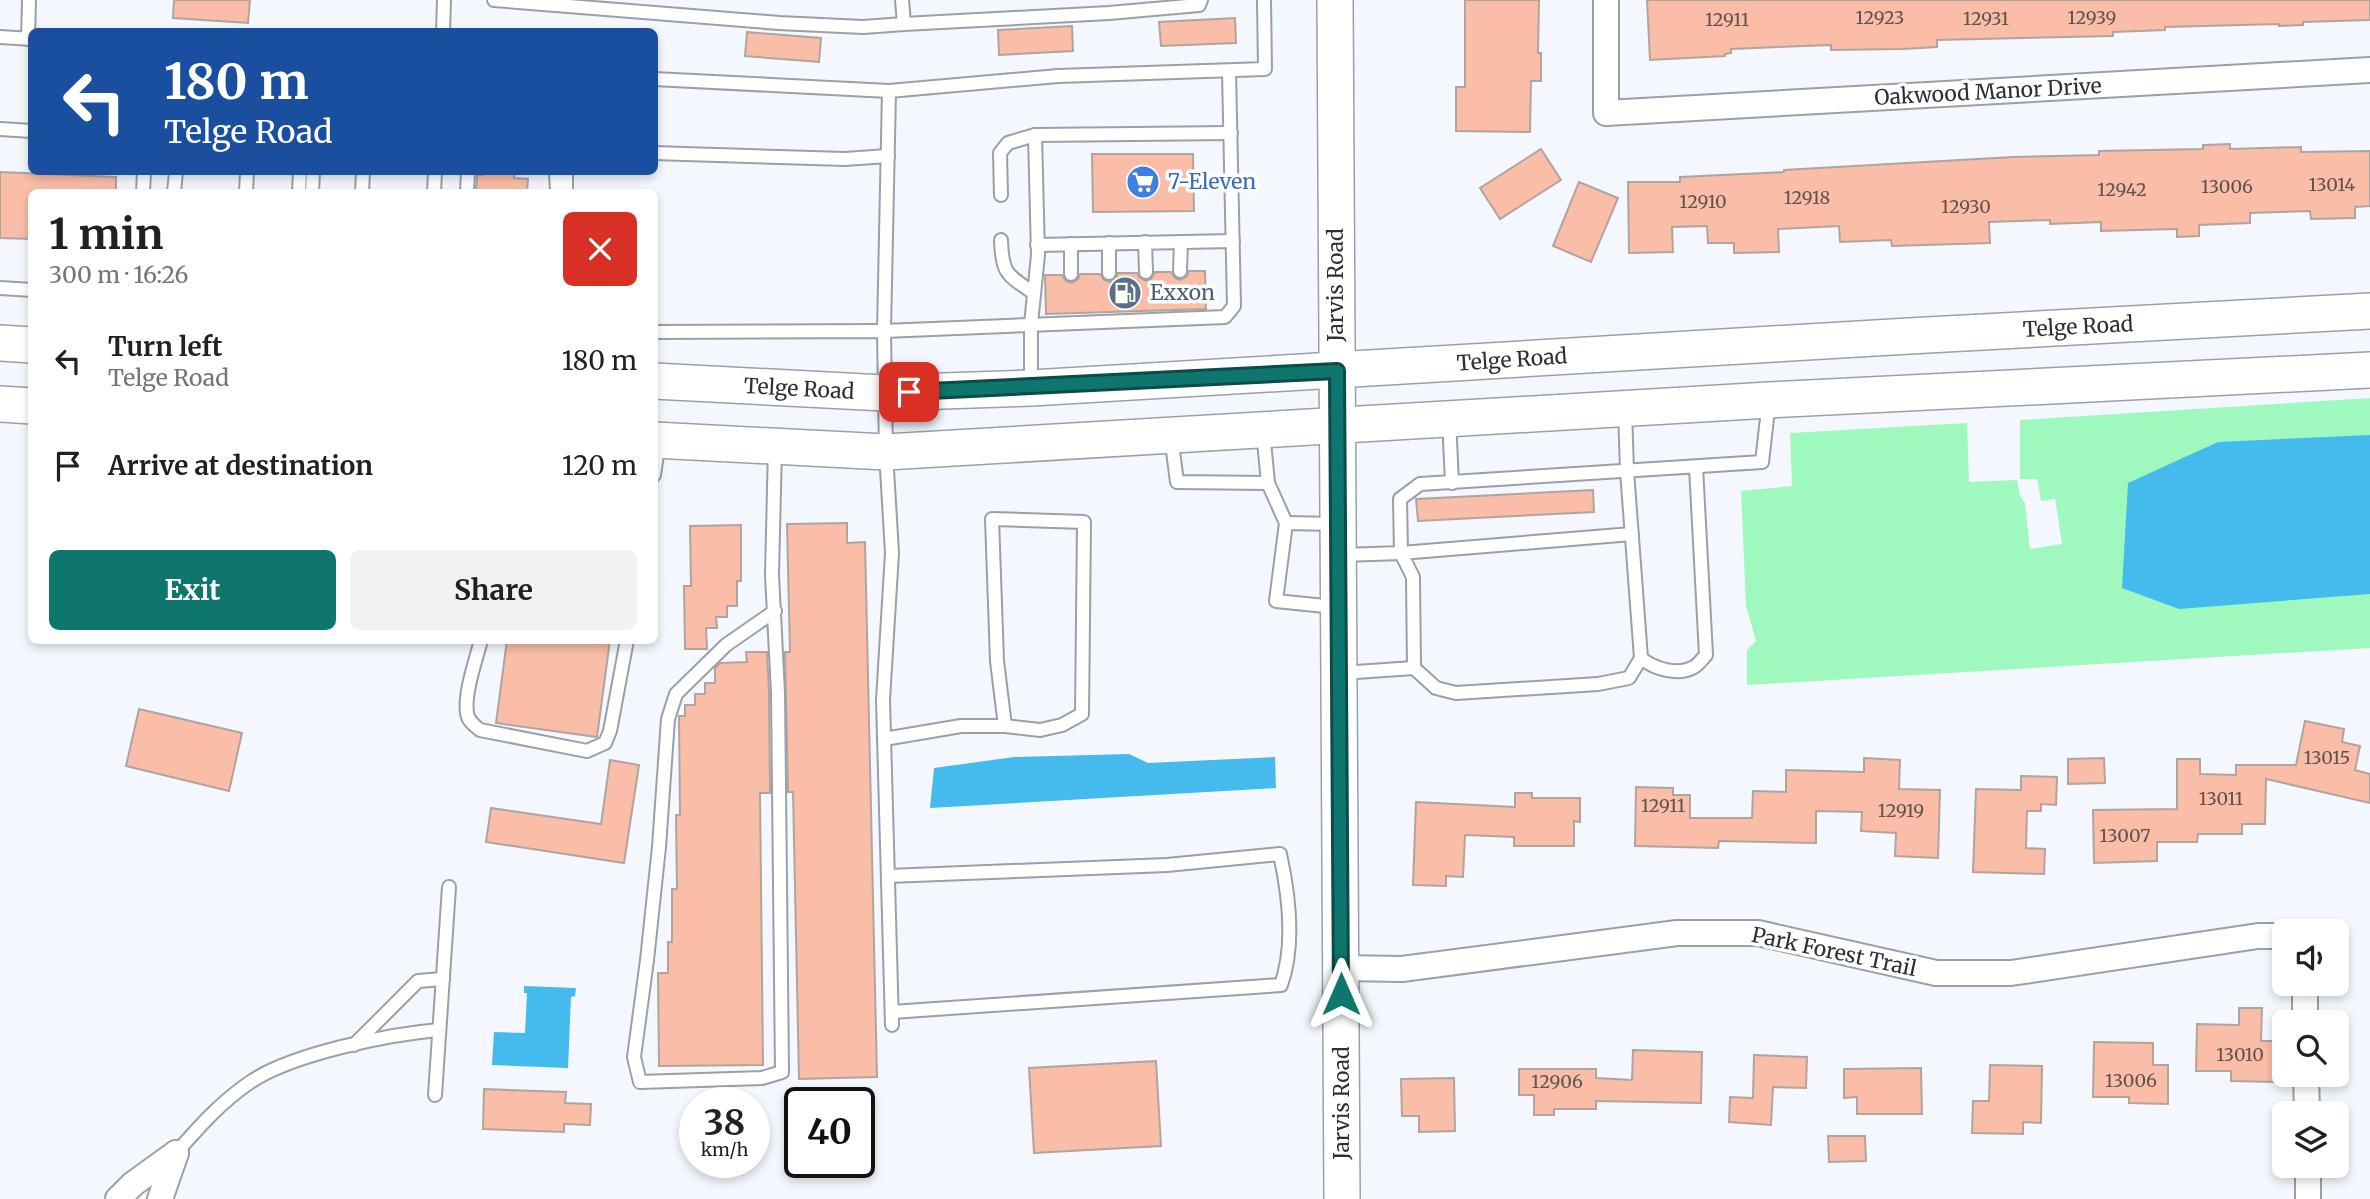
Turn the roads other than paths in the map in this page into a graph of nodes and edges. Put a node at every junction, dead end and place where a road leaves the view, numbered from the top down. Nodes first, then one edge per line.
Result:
1 (29, 0) edge
2 (444, 0) edge
3 (494, 0) edge
4 (902, 0) edge
5 (1201, 0) edge
6 (1264, 0) edge
7 (1335, 0) edge
8 (1606, 0) edge
9 (904, 24) junction
10 (30, 28) edge
11 (443, 28) edge
12 (0, 37) edge
13 (28, 39) edge
14 (2370, 70) edge
15 (1229, 71) junction
16 (658, 79) edge
17 (889, 92) junction
18 (0, 129) edge
19 (28, 131) edge
20 (1231, 133) junction
21 (1035, 135) junction
22 (658, 153) edge
23 (888, 156) junction
24 (1001, 195) dead end
25 (1001, 240) dead end
26 (1233, 241) junction
27 (1145, 242) junction
28 (1181, 242) junction
29 (1109, 243) junction
30 (1037, 244) junction
31 (1070, 244) junction
32 (1180, 271) dead end
33 (1146, 272) dead end
34 (1110, 273) dead end
35 (1071, 274) dead end
36 (0, 288) edge
37 (28, 290) edge
38 (1034, 293) junction
39 (2370, 311) edge
40 (1031, 324) junction
41 (884, 331) junction
42 (658, 332) edge
43 (0, 344) edge
44 (1763, 344) junction
45 (28, 345) edge
46 (2370, 370) edge
47 (1337, 371) junction
48 (658, 381) edge
49 (1031, 388) junction
50 (884, 393) junction
51 (1769, 400) junction
52 (0, 404) edge
53 (28, 406) edge
54 (1625, 408) junction
55 (1449, 419) junction
56 (1337, 425) junction
57 (1263, 430) junction
58 (1171, 435) junction
59 (658, 440) edge
60 (775, 447) junction
61 (886, 452) junction
62 (1696, 467) junction
63 (1627, 471) junction
64 (1268, 483) junction
65 (1452, 483) junction
66 (1286, 523) junction
67 (1632, 534) junction
68 (1338, 540) junction
69 (1401, 553) junction
70 (1339, 608) junction
71 (775, 611) junction
72 (480, 644) edge
73 (626, 644) edge
74 (1641, 658) junction
75 (1414, 668) junction
76 (1339, 674) junction
77 (1005, 726) junction
78 (884, 739) junction
79 (888, 876) junction
80 (449, 887) dead end
81 (2272, 936) edge
82 (1341, 968) junction
83 (443, 979) junction
84 (439, 1030) junction
85 (352, 1046) junction
86 (435, 1095) dead end
87 (176, 1153) junction
88 (2308, 1178) edge
89 (118, 1199) edge
90 (160, 1199) edge
91 (1342, 1199) edge
92 (2308, 1199) edge

1 - 10 lane
2 - 11 lane
3 - 9 lane
4 - 9 lane
5 - 9 lane
6 - 15 lane
7 - 47 main road, Jarvis Road
8 - 14 street, Oakwood Manor Drive
12 - 13 lane
15 - 17 lane
15 - 20 lane
16 - 17 lane
17 - 23 lane
18 - 19 lane
20 - 21 lane
20 - 26 lane
21 - 24 lane
21 - 30 lane
22 - 23 lane
23 - 41 lane
25 - 38 lane
26 - 28 lane
26 - 40 lane
27 - 28 lane
27 - 29 lane
27 - 33 lane
28 - 32 lane
29 - 31 lane
29 - 34 lane
30 - 31 lane
30 - 38 lane
31 - 35 lane
36 - 37 lane
38 - 40 lane
39 - 44 main road, Telge Road
40 - 41 lane
40 - 49 lane
41 - 42 lane
41 - 50 lane
43 - 45 main road
44 - 47 main road, Telge Road
44 - 51 main road
46 - 51 main road
47 - 49 main road, Telge Road
47 - 56 main road, Jarvis Road
48 - 50 main road, Telge Road
49 - 50 main road, Telge Road
50 - 61 lane
51 - 54 main road
51 - 62 lane
52 - 53 main road
54 - 55 main road
54 - 63 lane
55 - 56 main road
55 - 65 lane
56 - 57 main road
56 - 68 main road, Jarvis Road
57 - 58 main road
57 - 64 lane
58 - 61 main road
58 - 64 lane
59 - 60 main road
60 - 61 main road
60 - 71 lane
61 - 78 lane
62 - 63 lane
62 - 74 lane
63 - 65 lane
63 - 67 lane
64 - 66 lane
65 - 69 lane
66 - 68 lane
66 - 70 lane
67 - 69 lane
67 - 74 lane
68 - 69 lane
68 - 70 main road, Jarvis Road
69 - 75 lane
70 - 76 main road, Jarvis Road
71 - 71 lane
72 - 73 lane
74 - 75 lane
75 - 76 lane
76 - 82 main road, Jarvis Road
77 - 77 lane
77 - 78 lane
78 - 79 lane
79 - 79 lane
80 - 83 lane
81 - 82 street, Park Forest Trail
82 - 91 main road, Jarvis Road
83 - 84 lane
83 - 85 lane
84 - 85 lane
84 - 86 lane
85 - 87 lane
87 - 89 street
87 - 90 street
88 - 92 street

